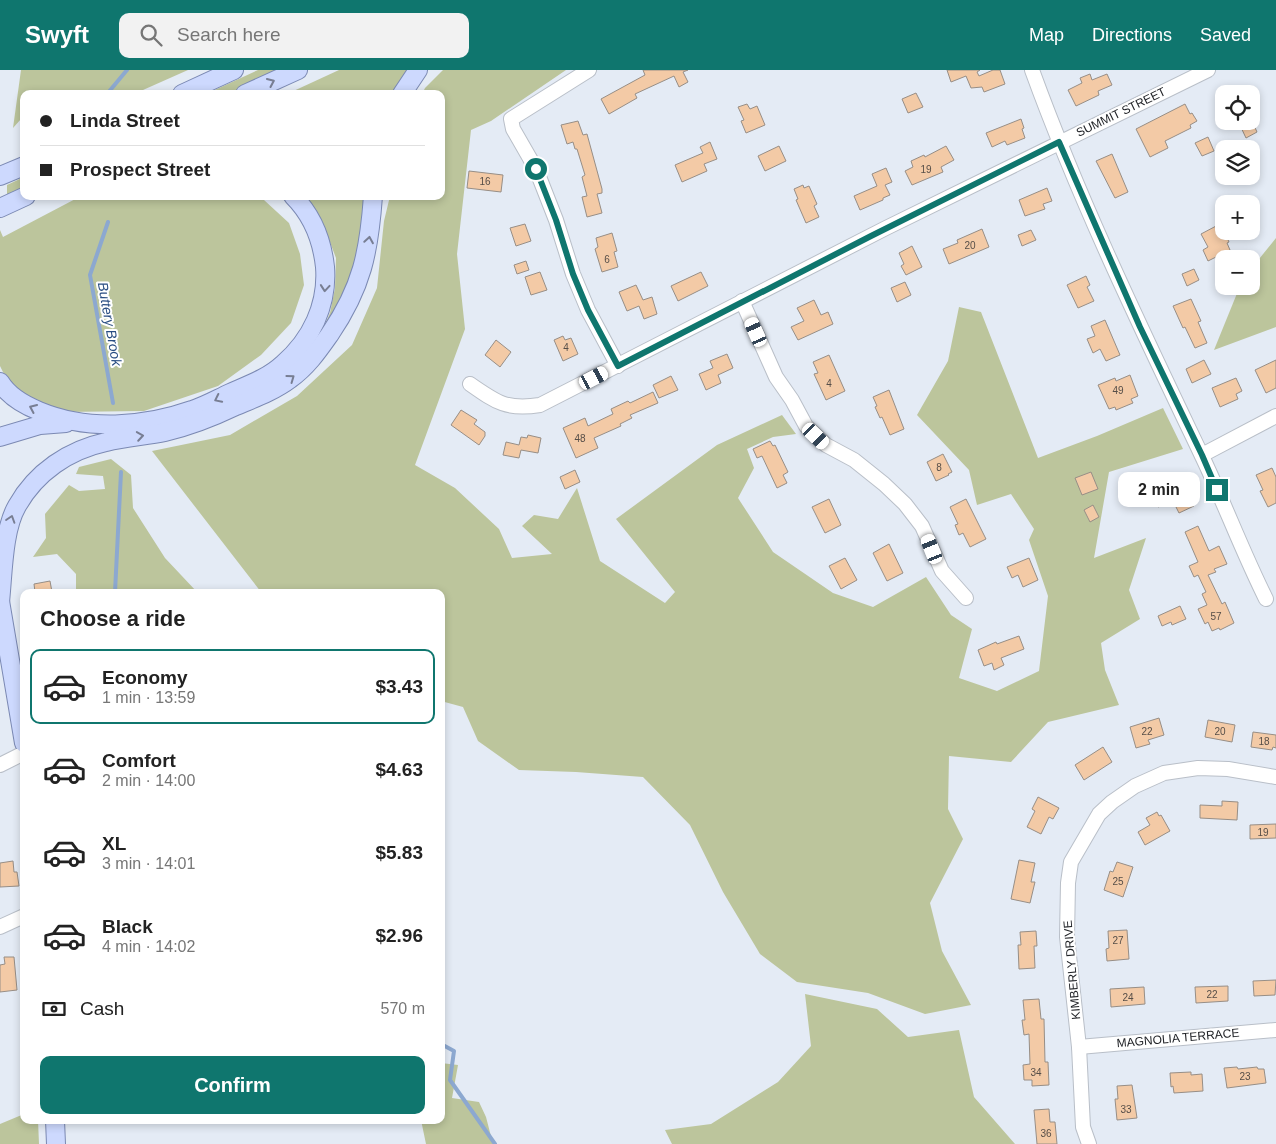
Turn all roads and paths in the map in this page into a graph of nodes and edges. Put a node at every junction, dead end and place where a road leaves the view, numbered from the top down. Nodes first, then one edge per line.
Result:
1 (234, 70) edge
2 (298, 70) edge
3 (418, 70) edge
4 (589, 70) edge
5 (1032, 70) edge
6 (1208, 70) edge
7 (191, 90) edge
8 (254, 90) edge
9 (405, 90) edge
10 (1059, 142) junction
11 (20, 168) edge
12 (0, 176) edge
13 (20, 199) edge
14 (296, 200) edge
15 (373, 200) edge
16 (0, 208) edge
17 (742, 301) junction
18 (618, 366) junction
19 (0, 382) edge
20 (470, 384) dead end
21 (1276, 416) edge
22 (74, 422) junction
23 (0, 437) edge
24 (1202, 455) junction
25 (966, 598) dead end
26 (1266, 599) dead end
27 (0, 602) edge
28 (20, 720) edge
29 (20, 756) edge
30 (0, 765) edge
31 (1276, 777) edge
32 (20, 918) edge
33 (0, 927) edge
34 (1276, 1030) edge
35 (1079, 1047) junction
36 (55, 1124) edge
37 (56, 1144) edge
38 (1089, 1144) edge

1 - 7 main road
8 -> 2 main road
3 - 9 main road
4 - 18 street
5 - 10 street
6 - 10 street, SUMMIT STREET
10 - 17 street, SUMMIT STREET
10 - 24 street
11 - 12 main road
13 - 16 main road
14 -> 22 main road
27 -> 15 main road
17 - 18 street, SUMMIT STREET
17 - 25 street
18 - 20 street, SUMMIT STREET
22 -> 19 main road
21 - 24 street
22 - 23 main road
24 - 26 street
27 - 28 main road
29 - 30 street
31 - 35 street, KIMBERLY DRIVE
32 - 33 street
34 - 35 street, MAGNOLIA TERRACE
35 - 38 street, KIMBERLY DRIVE
36 - 37 main road

